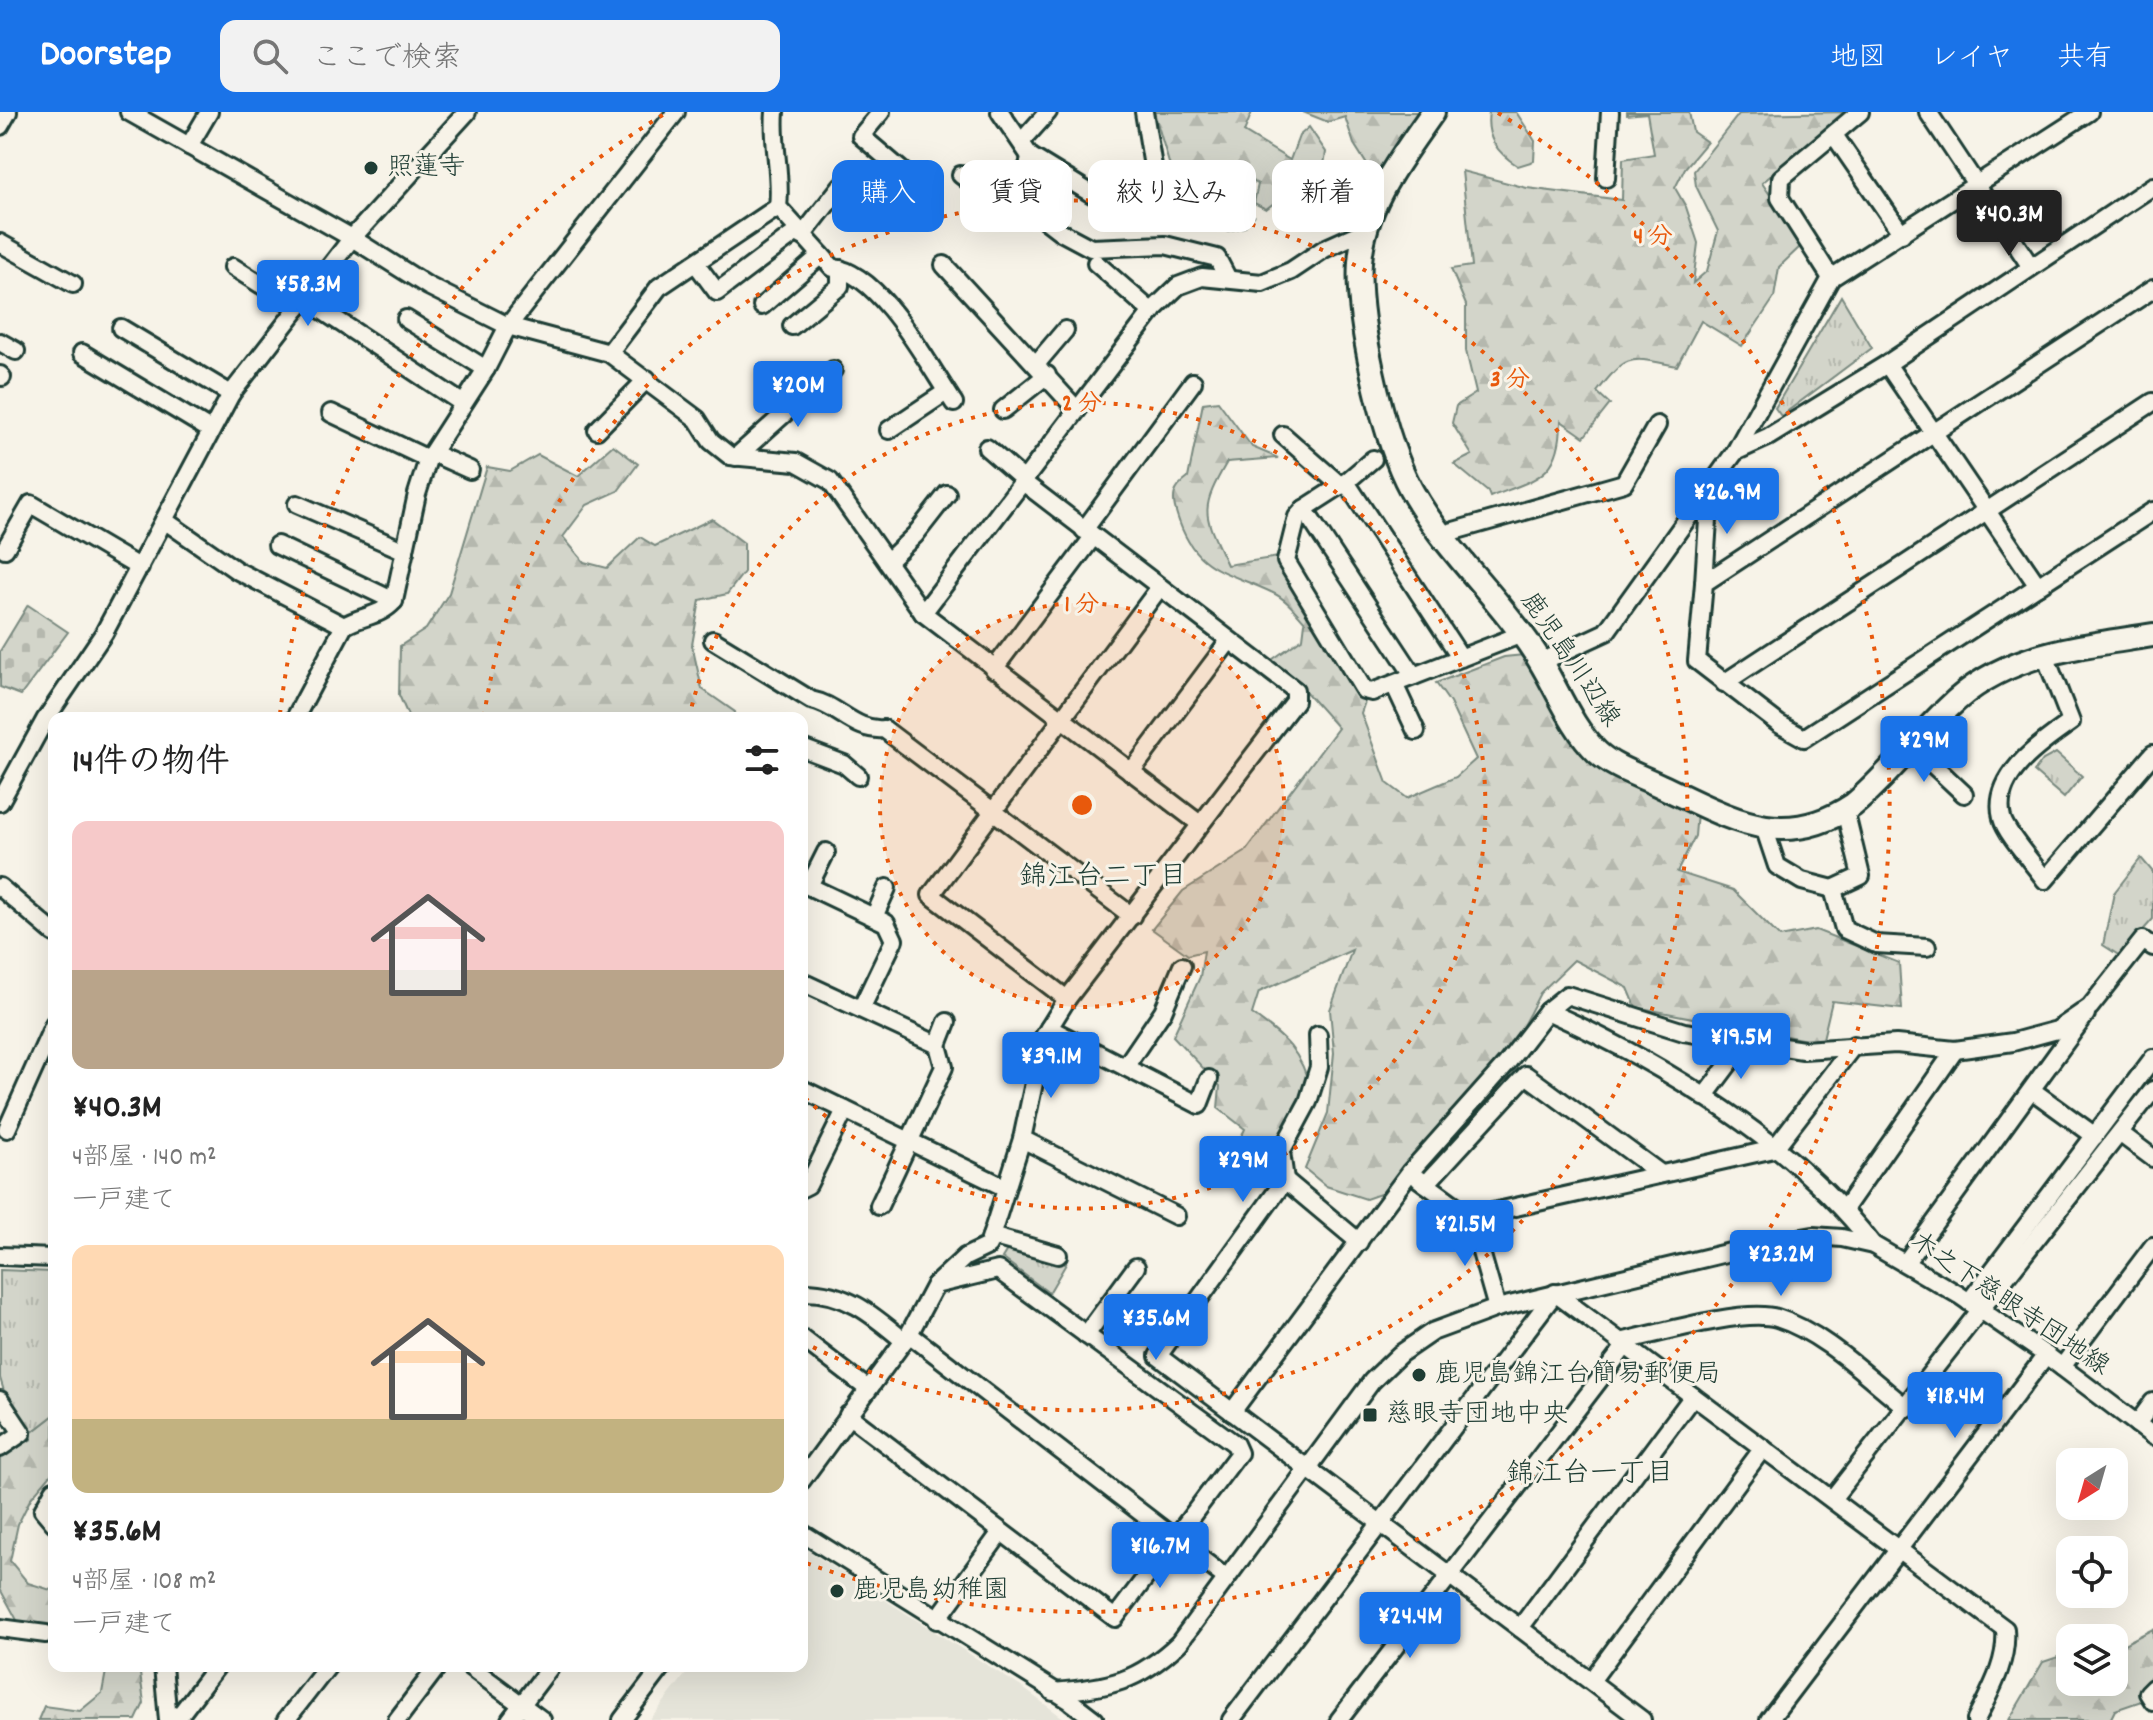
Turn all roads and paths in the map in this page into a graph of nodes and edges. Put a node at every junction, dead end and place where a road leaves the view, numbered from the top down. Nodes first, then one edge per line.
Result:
1 (8, 112) edge
2 (129, 112) edge
3 (209, 112) edge
4 (467, 112) edge
5 (676, 112) edge
6 (775, 112) edge
7 (881, 112) edge
8 (1000, 112) edge
9 (1048, 112) edge
10 (1144, 112) edge
11 (1433, 112) edge
12 (1610, 112) edge
13 (1860, 112) edge
14 (1928, 112) edge
15 (2089, 112) edge
16 (2065, 120) edge
17 (0, 126) edge
18 (1834, 135) junction
19 (189, 146) junction
20 (1027, 155) junction
21 (889, 160) edge
22 (1024, 160) edge
23 (1606, 178) dead end
24 (1384, 186) edge
25 (2153, 186) edge
26 (1976, 188) junction
27 (832, 196) edge
28 (778, 207) junction
29 (1362, 232) edge
30 (1364, 232) edge
31 (800, 233) junction
32 (1902, 234) junction
33 (352, 238) junction
34 (0, 243) edge
35 (821, 255) junction
36 (1096, 263) dead end
37 (697, 265) junction
38 (944, 265) dead end
39 (233, 267) dead end
40 (2031, 267) junction
41 (840, 269) junction
42 (1831, 278) junction
43 (1228, 279) junction
44 (73, 284) dead end
45 (2153, 289) edge
46 (301, 304) junction
47 (762, 306) dead end
48 (1152, 312) junction
49 (406, 319) dead end
50 (508, 326) junction
51 (792, 326) dead end
52 (121, 328) dead end
53 (1065, 330) dead end
54 (0, 342) edge
55 (16, 351) dead end
56 (82, 353) dead end
57 (609, 353) junction
58 (1887, 364) junction
59 (486, 369) junction
60 (1042, 369) junction
61 (833, 370) dead end
62 (647, 379) junction
63 (1193, 382) dead end
64 (231, 394) junction
65 (2153, 402) edge
66 (462, 403) junction
67 (1003, 410) dead end
68 (1077, 410) junction
69 (331, 413) dead end
70 (1657, 425) dead end
71 (210, 430) junction
72 (597, 430) dead end
73 (889, 430) dead end
74 (1934, 434) junction
75 (1283, 435) dead end
76 (987, 448) dead end
77 (1735, 452) junction
78 (430, 456) junction
79 (736, 457) junction
80 (1373, 459) dead end
81 (470, 470) dead end
82 (1024, 481) junction
83 (1344, 484) junction
84 (1711, 486) junction
85 (947, 494) dead end
86 (297, 504) dead end
87 (1304, 509) junction
88 (2153, 511) edge
89 (1986, 513) junction
90 (164, 520) junction
91 (1088, 534) junction
92 (1443, 534) junction
93 (277, 545) dead end
94 (5, 549) dead end
95 (405, 551) junction
96 (888, 561) junction
97 (140, 568) junction
98 (1704, 583) junction
99 (2038, 586) junction
100 (1160, 587) junction
101 (394, 601) junction
102 (923, 613) junction
103 (344, 626) junction
104 (1522, 634) junction
105 (2153, 635) edge
106 (713, 640) dead end
107 (1229, 641) junction
108 (2044, 653) junction
109 (1461, 658) junction
110 (1541, 662) junction
111 (994, 669) junction
112 (1414, 676) junction
113 (1724, 683) junction
114 (1394, 684) junction
115 (55, 712) edge
116 (298, 712) edge
117 (1062, 721) junction
118 (48, 724) edge
119 (1416, 731) dead end
120 (1912, 745) junction
121 (808, 750) edge
122 (2153, 754) edge
123 (1131, 772) junction
124 (858, 776) dead end
125 (1964, 794) dead end
126 (0, 802) edge
127 (1845, 810) junction
128 (995, 812) junction
129 (1200, 824) junction
130 (1764, 827) junction
131 (826, 852) dead end
132 (808, 882) edge
133 (808, 886) edge
134 (0, 887) edge
135 (887, 888) dead end
136 (1833, 889) junction
137 (1132, 916) junction
138 (874, 917) junction
139 (48, 928) edge
140 (1927, 947) dead end
141 (2153, 947) edge
142 (1182, 966) dead end
143 (808, 985) edge
144 (1067, 999) junction
145 (2090, 1007) junction
146 (861, 1009) junction
147 (1547, 1011) junction
148 (947, 1022) dead end
149 (1049, 1028) junction
150 (1318, 1035) dead end
151 (48, 1037) edge
152 (1746, 1041) junction
153 (938, 1045) junction
154 (1854, 1045) junction
155 (1955, 1050) junction
156 (2153, 1058) edge
157 (1125, 1067) junction
158 (1209, 1079) dead end
159 (2153, 1090) edge
160 (2033, 1091) junction
161 (808, 1092) edge
162 (1704, 1097) junction
163 (845, 1110) junction
164 (7, 1129) dead end
165 (2121, 1134) junction
166 (2095, 1136) junction
167 (1022, 1139) junction
168 (910, 1141) junction
169 (1774, 1149) junction
170 (2153, 1158) edge
171 (1410, 1172) junction
172 (1661, 1174) junction
173 (1285, 1180) junction
174 (1426, 1184) junction
175 (808, 1185) edge
176 (1006, 1188) junction
177 (879, 1206) dead end
178 (1845, 1208) junction
179 (1176, 1216) dead end
180 (1471, 1217) junction
181 (991, 1236) junction
182 (1359, 1242) junction
183 (1873, 1245) junction
184 (2153, 1246) edge
185 (1058, 1255) dead end
186 (0, 1256) edge
187 (48, 1258) edge
188 (1906, 1262) junction
189 (1136, 1267) dead end
190 (935, 1285) junction
191 (808, 1292) edge
192 (1555, 1293) junction
193 (1975, 1306) junction
194 (1497, 1308) junction
195 (1086, 1335) junction
196 (906, 1337) junction
197 (808, 1343) edge
198 (1623, 1344) junction
199 (2046, 1355) junction
200 (2062, 1367) junction
201 (868, 1389) junction
202 (1693, 1396) junction
203 (0, 1400) edge
204 (2153, 1402) edge
205 (1907, 1408) junction
206 (1232, 1412) junction
207 (848, 1415) junction
208 (2137, 1424) junction
209 (2153, 1436) edge
210 (0, 1448) edge
211 (1763, 1448) junction
212 (1306, 1469) junction
213 (808, 1472) edge
214 (1832, 1499) junction
215 (1380, 1523) junction
216 (1001, 1532) junction
217 (808, 1537) edge
218 (1173, 1538) junction
219 (1896, 1549) junction
220 (1449, 1576) junction
221 (1226, 1578) junction
222 (937, 1620) junction
223 (0, 1628) edge
224 (1520, 1628) junction
225 (46, 1634) dead end
226 (164, 1672) edge
227 (212, 1672) edge
228 (323, 1672) edge
229 (433, 1672) edge
230 (477, 1672) edge
231 (547, 1672) edge
232 (658, 1672) edge
233 (1591, 1681) junction
234 (2153, 1688) edge
235 (1053, 1692) junction
236 (2153, 1701) edge
237 (522, 1705) junction
238 (168, 1720) edge
239 (176, 1720) edge
240 (286, 1720) edge
241 (397, 1720) edge
242 (510, 1720) edge
243 (542, 1720) edge
244 (622, 1720) edge
245 (1095, 1720) edge
246 (1231, 1720) edge
247 (1339, 1720) edge
248 (1642, 1720) edge
249 (1769, 1720) edge
250 (1976, 1720) edge

1 - 17 street
2 - 19 street
3 - 19 street
4 - 33 street
5 - 50 street
6 - 28 street
7 - 21 street
8 - 20 street
9 - 20 street
10 - 20 street
11 - 24 main road, 鹿児島川辺線
12 - 23 street
13 - 18 street
14 - 26 street
15 - 16 street
16 - 26 street
18 - 32 street
18 - 42 street
19 - 33 street
20 - 22 street
20 - 43 street
25 - 40 street
26 - 32 street
26 - 40 street
27 - 31 street
28 - 31 street
28 - 37 street
29 - 43 street
30 - 92 main road, 鹿児島川辺線
31 - 35 street
31 - 37 street
32 - 42 street
33 - 46 street
33 - 50 street
34 - 44 street
35 - 41 street
35 - 47 street
36 - 48 street
37 - 57 street
38 - 60 street
39 - 46 street
40 - 58 street
41 - 51 street
41 - 73 street
42 - 77 street
43 - 48 street
45 - 74 street
46 - 64 street
46 - 66 street
48 - 68 street
49 - 59 street
50 - 57 street
50 - 59 street
52 - 64 street
53 - 60 street
54 - 55 street
56 - 71 street
57 - 62 street
58 - 74 street
58 - 77 street
59 - 66 street
60 - 67 street
60 - 68 street
61 - 79 street
62 - 72 street
62 - 79 street
63 - 91 street
64 - 71 street
65 - 89 street
66 - 78 street
68 - 82 street
69 - 78 street
70 - 92 street
71 - 90 street
74 - 89 street
74 - 98 street
75 - 83 street
76 - 82 street
77 - 84 street
78 - 81 street
78 - 95 street
79 - 96 street
80 - 83 street
82 - 91 street
82 - 102 street
83 - 87 street
83 - 109 street
84 - 98 street
84 - 110 street
85 - 96 street
86 - 95 street
87 - 112 street
87 - 114 street
88 - 99 street
89 - 99 street
89 - 113 street
90 - 97 street
90 - 103 street
91 - 100 street
91 - 111 street
92 - 104 main road, 鹿児島川辺線
93 - 101 street
94 - 97 street
95 - 101 street
96 - 102 street
97 - 115 street
98 - 113 street
99 - 113 street
100 - 107 street
100 - 117 street
101 - 103 street
102 - 111 street
103 - 116 street
104 - 109 street
104 - 110 main road, 鹿児島川辺線
105 - 108 main road, 鹿児島川辺線
106 - 128 street
107 - 123 street
107 - 129 street
108 - 120 main road, 鹿児島川辺線
108 - 122 street
109 - 112 street
110 - 130 main road, 鹿児島川辺線
111 - 117 street
112 - 114 street
114 - 119 street
117 - 123 street
117 - 128 street
118 - 126 street
120 - 125 street
120 - 127 main road, 鹿児島川辺線
121 - 124 street
123 - 129 street
127 - 130 main road, 鹿児島川辺線
127 - 136 street
128 - 137 street
128 - 144 street
129 - 137 street
130 - 136 street
131 - 132 street
133 - 138 street
134 - 139 street
135 - 138 street
136 - 140 street
137 - 144 street
138 - 146 street
141 - 145 street
142 - 157 street
143 - 146 street
144 - 149 street
145 - 155 street
145 - 160 street
146 - 153 street
147 - 152 street
147 - 162 street
147 - 171 street
148 - 153 street
149 - 157 street
149 - 167 street
150 - 173 street
151 - 164 street
152 - 154 street
152 - 162 street
153 - 168 street
154 - 155 street
154 - 169 street
155 - 178 street
156 - 166 street
157 - 158 street
159 - 165 street
160 - 166 street
160 - 188 street
161 - 163 street
162 - 169 street
163 - 168 street
163 - 175 street
165 - 170 street
165 - 193 street
166 - 193 street
167 - 176 street
167 - 179 street
168 - 176 street
168 - 177 street
169 - 172 street
169 - 178 street
171 - 174 street
171 - 182 street
172 - 174 street
172 - 180 street
173 - 182 street
173 - 206 street
174 - 180 street
176 - 181 street
178 - 183 street
180 - 194 street
181 - 185 street
181 - 190 street
182 - 206 street
183 - 188 street, 木之下慈眼寺団地線
183 - 192 street, 木之下慈眼寺団地線
184 - 200 street
186 - 187 street
188 - 193 street, 木之下慈眼寺団地線
189 - 195 street
190 - 195 street
190 - 196 street
191 - 196 street
192 - 194 street, 木之下慈眼寺団地線
192 - 198 street
192 - 215 street
193 - 199 street, 木之下慈眼寺団地線
193 - 205 street
194 - 212 street, 木之下慈眼寺団地線
195 - 218 street
196 - 201 street
196 - 218 street
197 - 201 street
198 - 202 street
198 - 205 street
198 - 220 street
199 - 200 street, 木之下慈眼寺団地線
199 - 219 street
200 - 208 street, 木之下慈眼寺団地線
201 - 207 street
202 - 211 street
202 - 224 street
203 - 210 street
204 - 208 street
205 - 214 street
206 - 212 street
207 - 213 street
207 - 216 street
208 - 209 street, 木之下慈眼寺団地線
211 - 214 street
211 - 233 street
212 - 215 street
212 - 221 street, 木之下慈眼寺団地線
214 - 219 street
215 - 220 street
215 - 246 street
216 - 218 street
216 - 222 street
217 - 222 street
218 - 221 street
219 - 249 street
219 - 250 street
220 - 224 street
220 - 247 street
221 - 235 street, 木之下慈眼寺団地線
222 - 235 street
223 - 225 street
224 - 233 street
226 - 238 street
227 - 239 street
228 - 240 street
229 - 241 street
230 - 237 street
231 - 237 street
232 - 244 street
233 - 248 street
234 - 236 street
235 - 245 street
237 - 242 street
237 - 243 street

